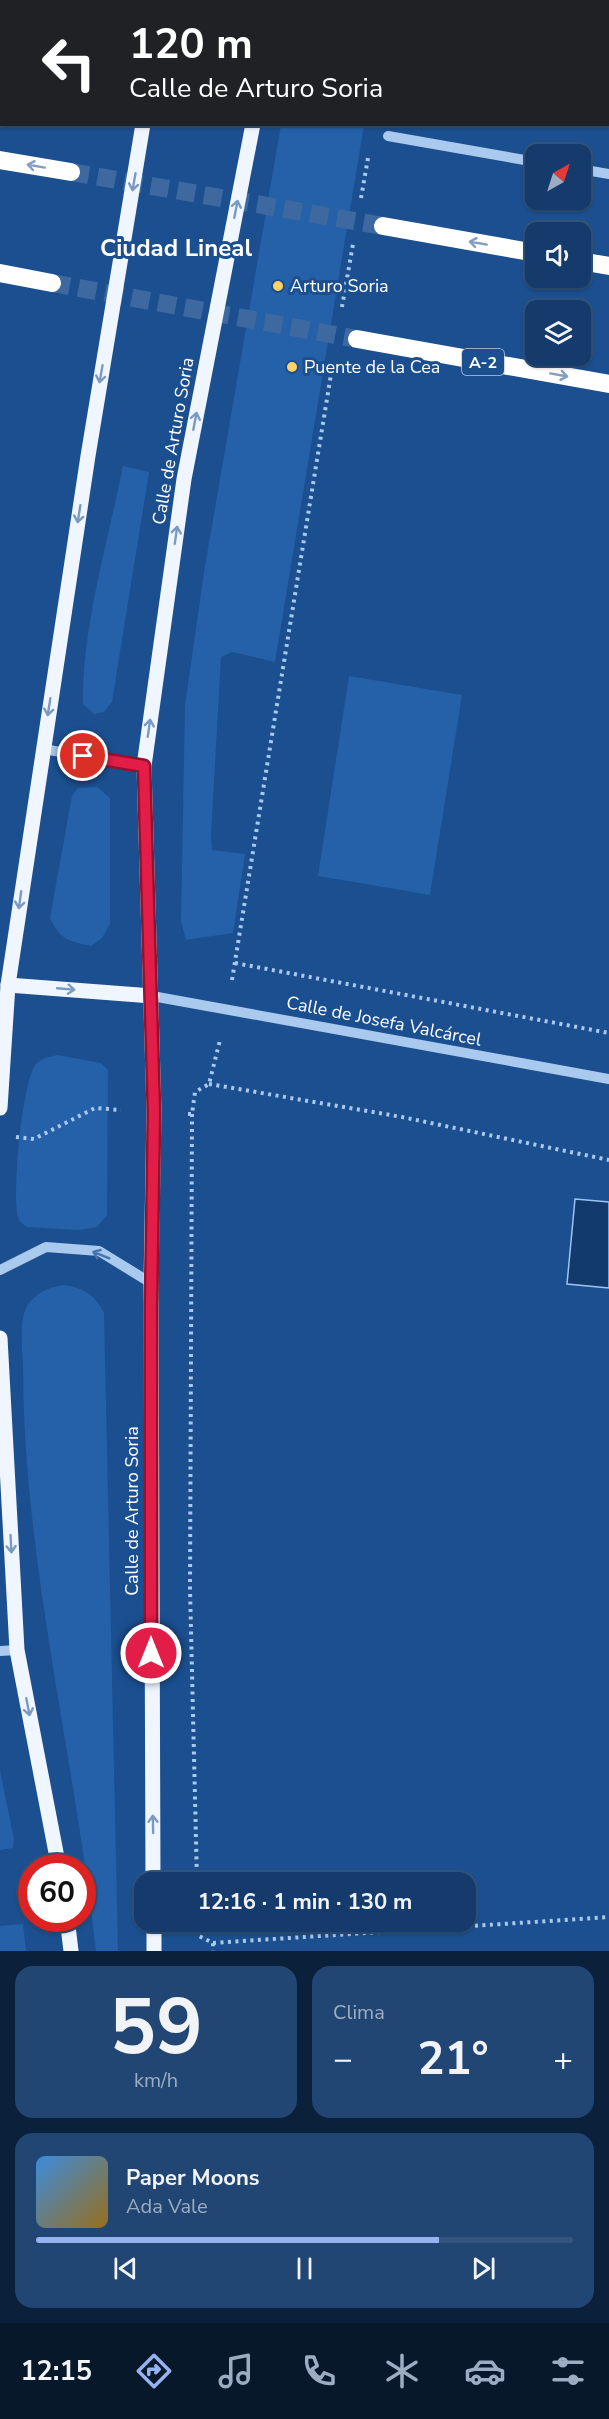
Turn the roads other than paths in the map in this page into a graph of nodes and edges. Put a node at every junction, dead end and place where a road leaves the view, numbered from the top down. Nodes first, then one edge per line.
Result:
1 (143, 126) edge
2 (253, 126) edge
3 (388, 136) dead end
4 (0, 160) edge
5 (525, 160) edge
6 (591, 171) edge
7 (71, 172) tunnel mouth
8 (609, 174) edge
9 (383, 226) tunnel mouth
10 (525, 251) edge
11 (591, 263) edge
12 (609, 266) edge
13 (0, 273) edge
14 (0, 283) edge
15 (52, 283) joint
16 (357, 339) tunnel mouth
17 (609, 384) edge
18 (43, 749) junction
19 (144, 766) junction
20 (4, 984) edge
21 (152, 996) junction
22 (609, 1079) edge
23 (0, 1108) edge
24 (0, 1270) edge
25 (151, 1283) junction
26 (0, 1338) edge
27 (17, 1650) junction
28 (0, 1651) edge
29 (56, 1854) edge
30 (153, 1872) edge
31 (69, 1932) edge
32 (154, 1932) edge
33 (71, 1951) edge
34 (154, 1951) edge

1 -> 18 main road
19 -> 2 main road, Calle de Arturo Soria
3 - 5 street
7 -> 4 highway
6 - 8 street
10 -> 9 highway
11 - 12 highway
13 - 15 highway
14 - 15 street
16 -> 17 highway, A-2
18 - 19 street
18 -> 20 main road
19 - 21 main road, Calle de Arturo Soria
20 -> 21 main road
20 - 23 main road
21 - 22 street, Calle de Josefa Valcárcel
21 - 25 main road, Calle de Arturo Soria
25 -> 24 street
30 -> 25 main road, Calle de Arturo Soria
26 -> 27 main road
27 - 28 street
27 -> 29 main road
31 - 33 main road
32 - 34 main road

